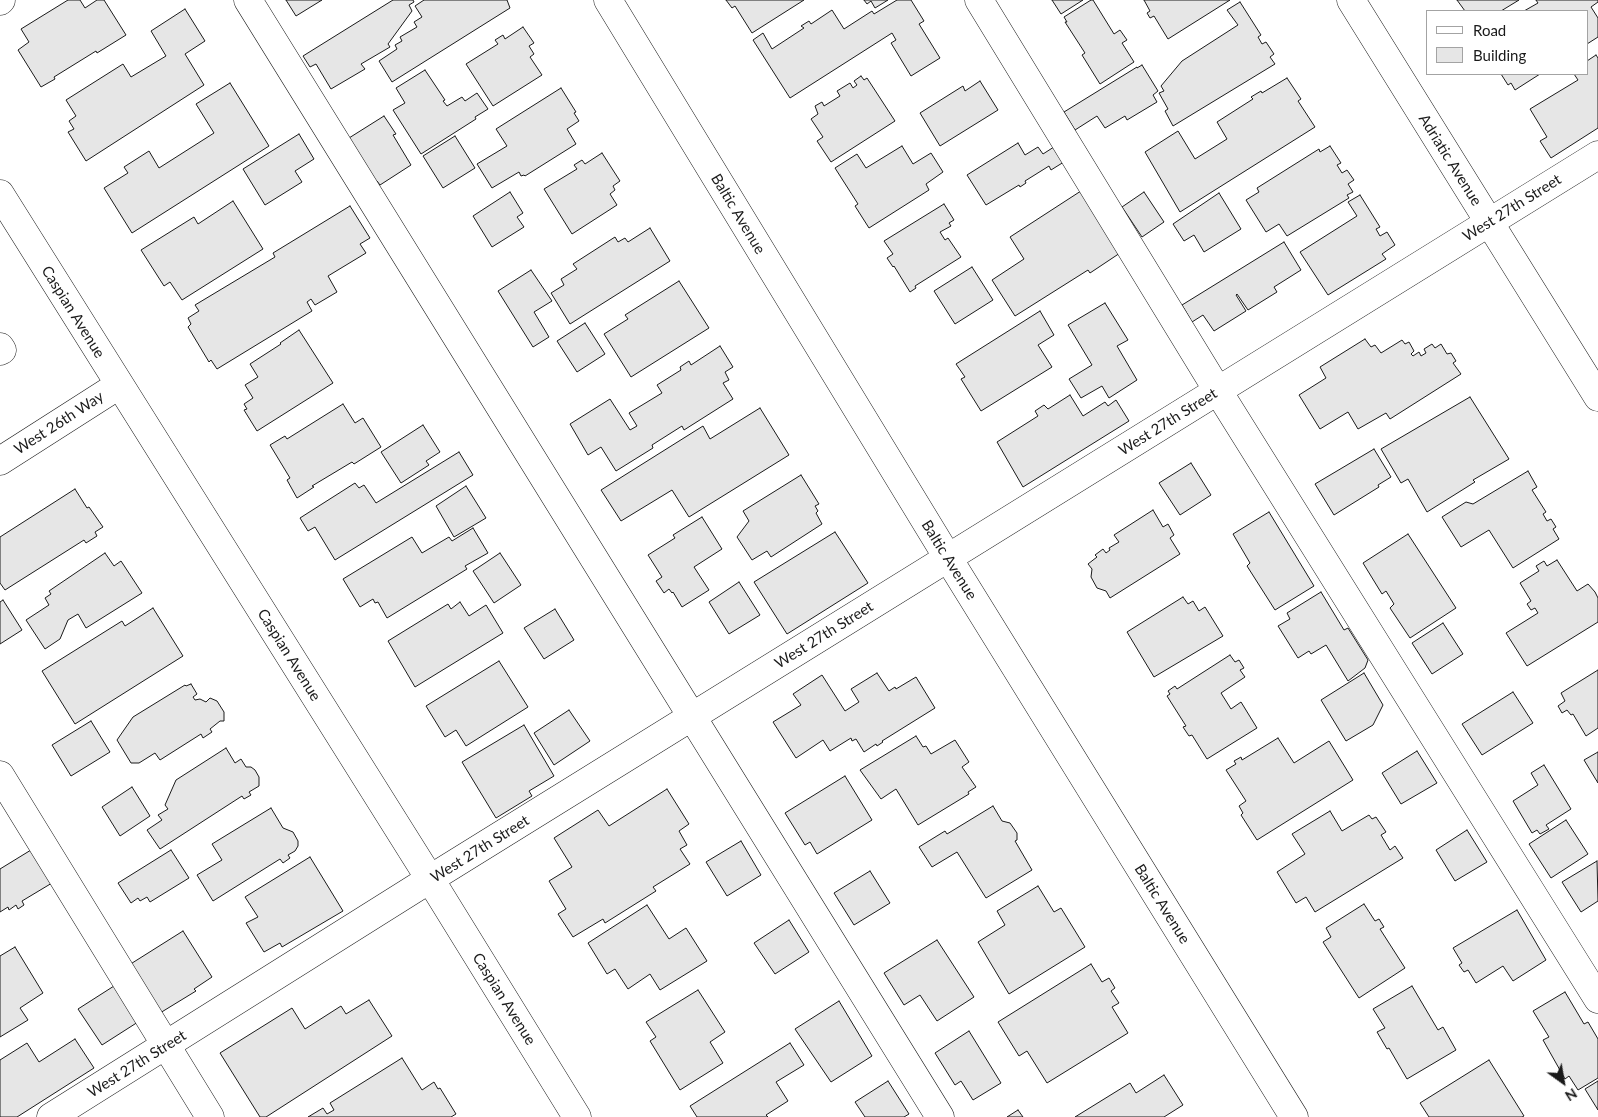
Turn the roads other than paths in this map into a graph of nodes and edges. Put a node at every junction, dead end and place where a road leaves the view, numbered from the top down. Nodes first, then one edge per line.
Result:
1 (248, 0) edge
2 (608, 0) edge
3 (978, 0) edge
4 (1351, 0) edge
5 (1598, 155) edge
6 (0, 194) edge
7 (1489, 222) junction
8 (119, 385) junction
9 (1218, 391) junction
10 (1598, 397) edge
11 (0, 461) edge
12 (948, 558) junction
13 (692, 717) junction
14 (0, 775) edge
15 (430, 879) junction
16 (1598, 999) edge
17 (166, 1046) junction
18 (51, 1117) edge
19 (210, 1117) edge
20 (577, 1117) edge
21 (940, 1117) edge
22 (1294, 1117) edge

1 - 13 street
2 - 12 street, Baltic Avenue
3 - 9 street
4 - 7 street, Adriatic Avenue
5 - 7 street, West 27th Street
6 - 8 street, Caspian Avenue
7 - 9 street, West 27th Street
7 - 10 street, Adriatic Avenue
8 - 11 street, West 26th Way
8 - 15 street, Caspian Avenue
9 - 12 street, West 27th Street
9 - 16 street
12 - 13 street, West 27th Street
12 - 22 street, Baltic Avenue
13 - 15 street, West 27th Street
13 - 21 street
14 - 17 street
15 - 17 street, West 27th Street
15 - 20 street, Caspian Avenue
17 - 18 street, West 27th Street
17 - 19 street

